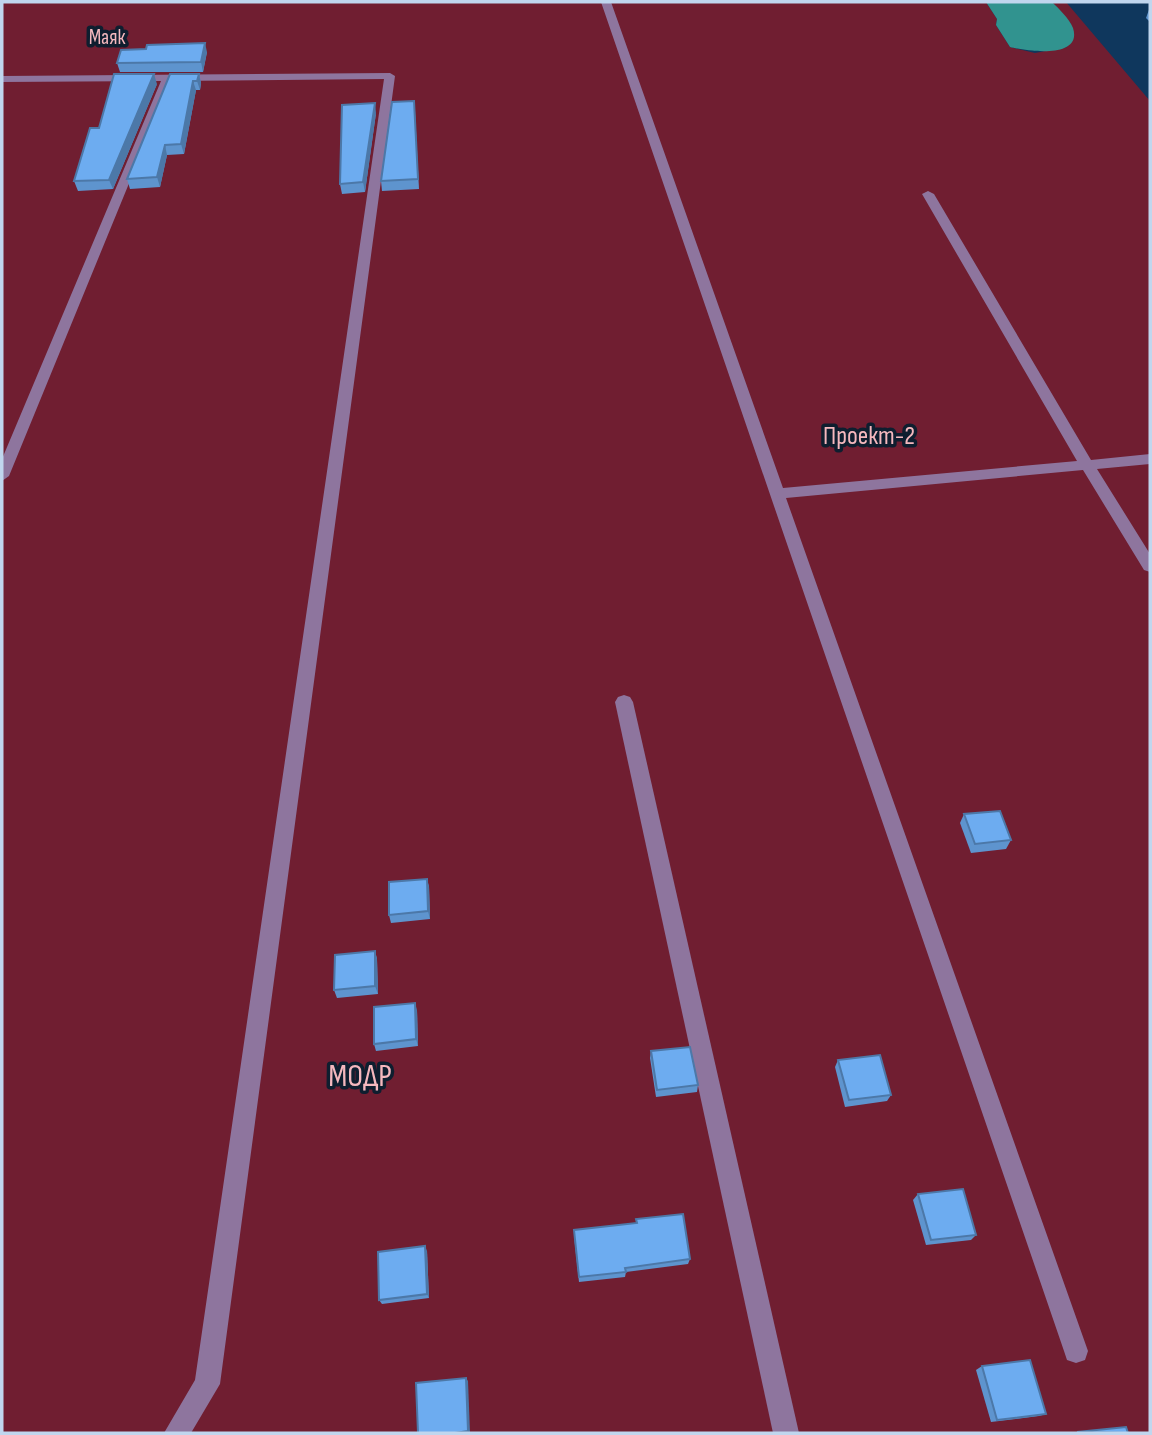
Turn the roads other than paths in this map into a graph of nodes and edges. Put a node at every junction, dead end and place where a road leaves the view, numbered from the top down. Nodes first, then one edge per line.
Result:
1 (606, 2) edge
2 (167, 78) junction
3 (2, 79) edge
4 (928, 194) dead end
5 (1150, 459) edge
6 (1087, 465) junction
7 (2, 476) edge
8 (776, 494) junction
9 (1150, 566) edge
10 (624, 702) dead end
11 (1076, 1350) dead end
12 (177, 1433) edge
13 (786, 1433) edge

1 - 8 lane
2 - 3 lane
2 - 7 lane
2 - 12 lane
4 - 6 lane
5 - 6 lane
6 - 8 lane
6 - 9 lane
8 - 11 lane
10 - 13 lane

